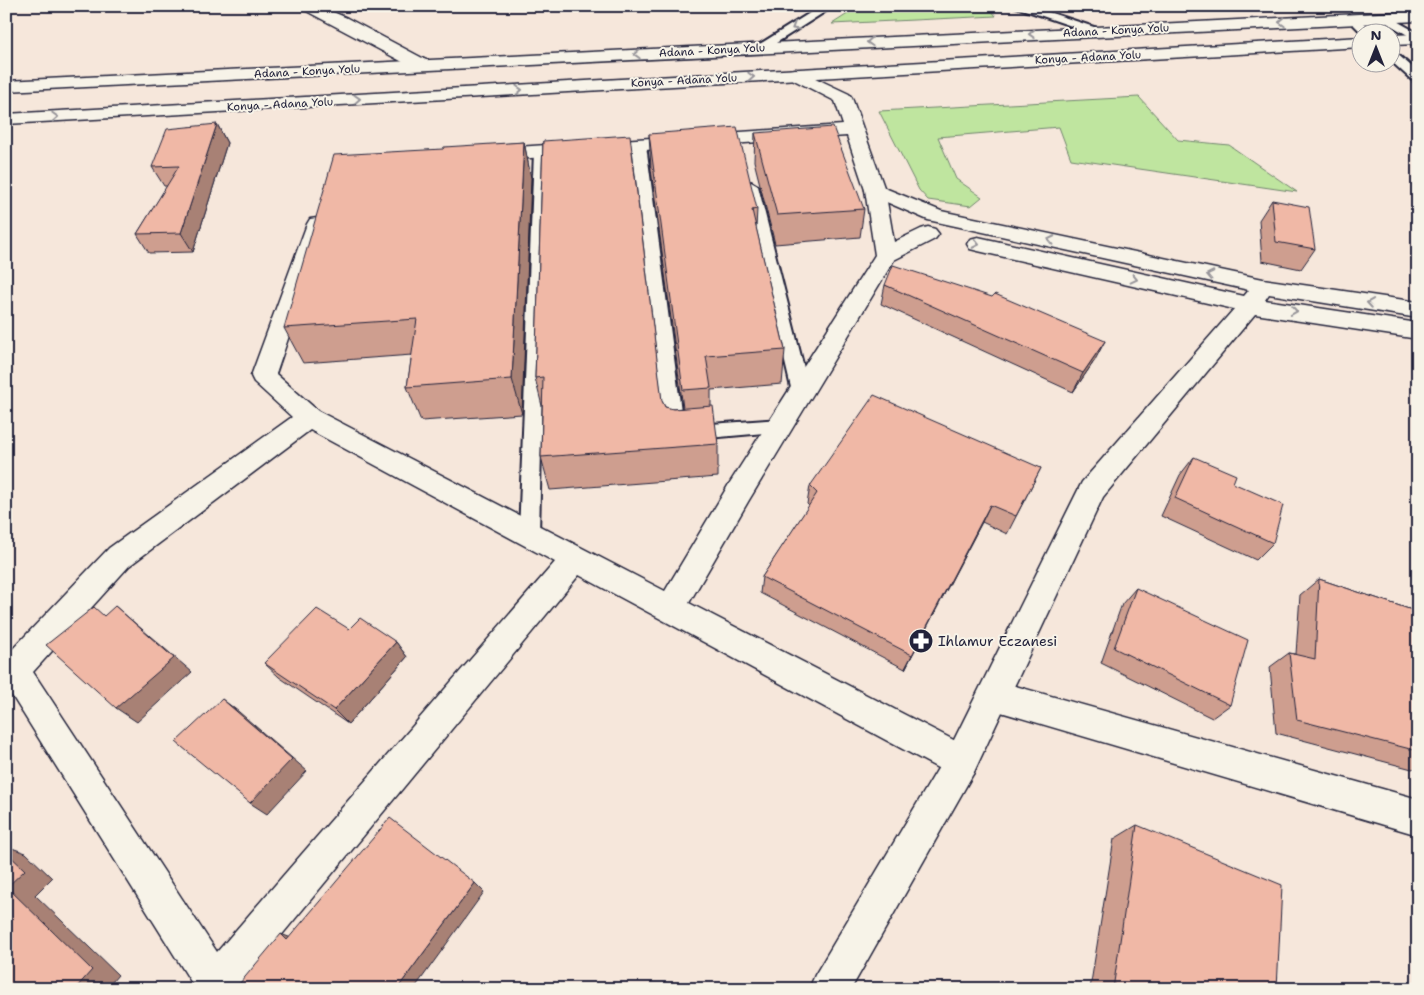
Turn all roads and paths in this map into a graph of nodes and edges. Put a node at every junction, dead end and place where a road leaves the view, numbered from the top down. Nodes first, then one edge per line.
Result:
1 (305, 6) edge
2 (829, 6) edge
3 (1018, 6) edge
4 (1418, 16) edge
5 (1384, 17) junction
6 (1354, 19) junction
7 (1357, 22) edge
8 (1096, 31) junction
9 (1418, 38) edge
10 (1402, 39) edge
11 (1352, 43) edge
12 (761, 47) junction
13 (422, 65) junction
14 (1402, 65) edge
15 (796, 74) junction
16 (1418, 79) edge
17 (6, 86) edge
18 (6, 120) edge
19 (854, 130) junction
20 (639, 145) junction
21 (541, 152) junction
22 (743, 154) junction
23 (467, 157) edge
24 (875, 190) junction
25 (324, 206) edge
26 (886, 255) junction
27 (1256, 295) junction
28 (1418, 310) edge
29 (1418, 331) edge
30 (801, 392) junction
31 (309, 418) junction
32 (780, 426) junction
33 (529, 534) junction
34 (575, 558) junction
35 (670, 609) junction
36 (994, 695) junction
37 (961, 762) junction
38 (1418, 817) edge
39 (213, 986) edge
40 (828, 989) edge

1 - 13 main road
2 -> 12 lane
3 - 8 lane
4 - 5 main road, Adana - Konya Yolu
5 - 6 main road, Adana - Konya Yolu
5 - 9 lane
6 - 7 lane
6 -> 8 main road, Adana - Konya Yolu
8 -> 12 main road, Adana - Konya Yolu
9 - 10 main road
11 - 15 main road, Konya - Adana Yolu
12 -> 13 main road, Adana - Konya Yolu
13 - 17 main road, Adana - Konya Yolu
14 - 16 lane
18 -> 15 main road, Konya - Adana Yolu
15 - 19 main road
19 - 22 main road
19 - 24 main road
20 - 21 main road
20 - 22 main road
20 - 32 lane
21 - 23 main road
21 - 33 lane
22 - 30 lane
24 - 26 main road
27 -> 24 main road
25 - 31 main road
26 -> 27 main road
26 - 30 main road
28 -> 27 main road
27 -> 29 main road
27 - 36 main road
30 - 32 main road
31 - 33 main road
31 - 39 main road
32 - 35 main road
33 - 34 main road
34 - 35 main road
34 - 39 main road
35 - 37 main road
36 - 37 main road
36 - 38 main road
37 - 40 main road

